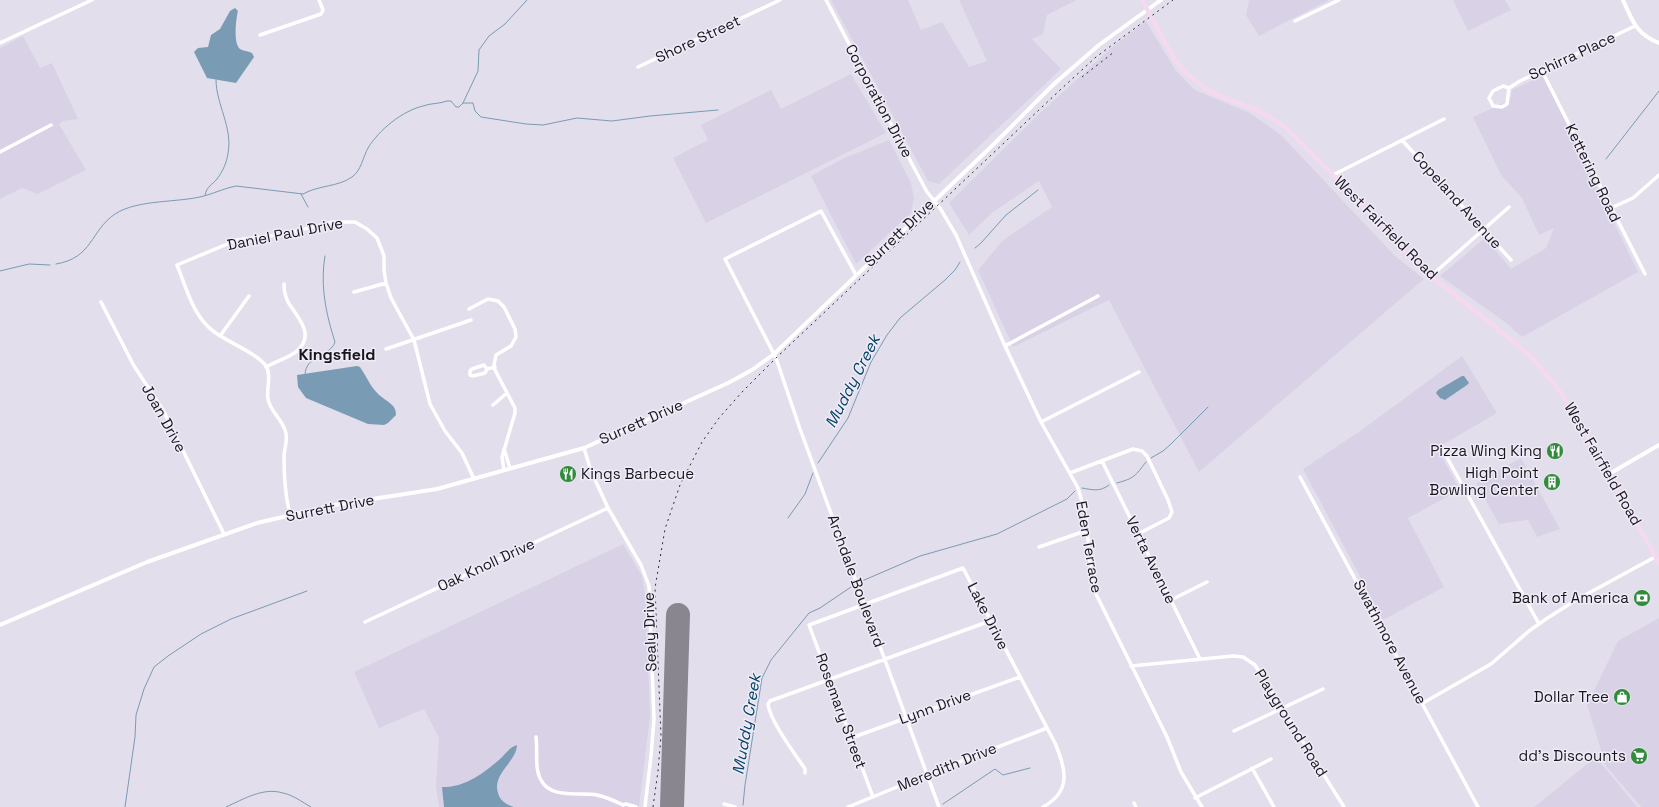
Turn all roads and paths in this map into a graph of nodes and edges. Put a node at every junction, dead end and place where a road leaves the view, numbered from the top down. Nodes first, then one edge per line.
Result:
1 (92, 0) edge
2 (319, 0) edge
3 (780, 0) edge
4 (826, 0) edge
5 (1142, 0) edge
6 (1161, 0) edge
7 (1339, 0) edge
8 (1623, 0) edge
9 (1148, 10) junction
10 (1295, 21) dead end
11 (1635, 26) junction
12 (260, 35) dead end
13 (0, 43) edge
14 (1659, 43) edge
15 (638, 67) dead end
16 (1542, 71) junction
17 (1509, 88) junction
18 (1444, 119) dead end
19 (51, 125) dead end
20 (1402, 140) junction
21 (0, 152) edge
22 (1333, 175) junction
23 (1659, 175) edge
24 (934, 200) junction
25 (1509, 207) dead end
26 (1611, 208) junction
27 (1483, 230) junction
28 (1511, 260) dead end
29 (1645, 274) dead end
30 (856, 275) junction
31 (1431, 276) junction
32 (386, 283) junction
33 (284, 284) dead end
34 (354, 292) dead end
35 (249, 296) dead end
36 (1098, 296) dead end
37 (101, 302) dead end
38 (469, 308) dead end
39 (471, 320) dead end
40 (220, 336) junction
41 (414, 340) junction
42 (1005, 346) junction
43 (386, 350) dead end
44 (774, 354) junction
45 (266, 367) junction
46 (495, 367) junction
47 (487, 369) junction
48 (1139, 372) dead end
49 (507, 392) junction
50 (493, 405) dead end
51 (1041, 422) junction
52 (1659, 445) edge
53 (504, 448) junction
54 (584, 448) junction
55 (1444, 452) dead end
56 (1102, 461) junction
57 (510, 468) junction
58 (504, 470) junction
59 (1070, 473) junction
60 (1609, 474) junction
61 (1300, 477) dead end
62 (474, 479) junction
63 (608, 508) junction
64 (290, 514) junction
65 (1088, 530) junction
66 (224, 534) junction
67 (1138, 534) junction
68 (1039, 547) dead end
69 (1655, 557) junction
70 (1659, 563) edge
71 (1207, 582) dead end
72 (1171, 600) junction
73 (865, 605) junction
74 (990, 621) junction
75 (365, 622) dead end
76 (0, 624) edge
77 (1539, 624) junction
78 (809, 625) joint
79 (885, 659) junction
80 (1200, 659) junction
81 (1131, 666) junction
82 (1020, 677) junction
83 (830, 680) junction
84 (1323, 689) dead end
85 (1423, 703) junction
86 (1282, 709) junction
87 (906, 718) junction
88 (1047, 728) junction
89 (1234, 731) dead end
90 (536, 737) dead end
91 (851, 738) junction
92 (1271, 759) dead end
93 (1252, 768) junction
94 (805, 773) dead end
95 (927, 775) junction
96 (873, 797) junction
97 (1195, 798) junction
98 (724, 804) dead end
99 (624, 806) edge
100 (636, 807) edge
101 (645, 807) edge
102 (735, 807) edge
103 (848, 807) edge
104 (939, 807) edge
105 (1043, 807) edge
106 (1202, 807) edge
107 (1274, 807) edge
108 (1344, 807) edge
109 (1478, 807) edge

1 - 13 street
2 - 12 street
3 - 15 street, Shore Street
4 - 24 street, Corporation Drive
5 - 9 main road, West Fairfield Road
6 - 9 street, Surrett Drive
7 - 10 street
8 - 11 street
9 - 22 main road, West Fairfield Road
9 - 24 street, Surrett Drive
11 - 14 street
11 - 16 street, Schirra Place
16 - 17 street, Schirra Place
16 - 26 street, Kettering Road
17 - 17 street, Schirra Place
18 - 20 street
19 - 21 street
20 - 22 street
20 - 27 street, Copeland Avenue
22 - 31 main road, West Fairfield Road
23 - 26 street
24 - 30 street, Surrett Drive
24 - 42 street, Eden Terrace
25 - 27 street
26 - 29 street, Kettering Road
27 - 28 street, Copeland Avenue
27 - 31 street
30 - 44 street, Surrett Drive
30 - 44 street, Archdale Boulevard
31 - 60 main road, West Fairfield Road
32 - 34 street
32 - 40 street, Daniel Paul Drive
32 - 41 street, Daniel Paul Drive
33 - 45 street
35 - 40 street
36 - 42 street
37 - 66 street, Joan Drive
38 - 46 street
39 - 41 street
40 - 45 street, Daniel Paul Drive
41 - 43 street
41 - 62 street, Daniel Paul Drive
42 - 51 street, Eden Terrace
44 - 54 street, Surrett Drive
44 - 73 street, Archdale Boulevard
45 - 64 street
46 - 47 street
46 - 49 street
47 - 47 street
48 - 51 street
49 - 50 street
49 - 53 street
51 - 59 street, Eden Terrace
52 - 60 street
53 - 57 street
53 - 58 street
54 - 57 street, Surrett Drive
54 - 63 street, Sealy Drive
55 - 77 street
56 - 59 street
56 - 67 street, Verta Avenue
56 - 67 street
57 - 58 street, Surrett Drive
58 - 62 street, Surrett Drive
59 - 65 street, Eden Terrace
60 - 69 main road, West Fairfield Road
61 - 85 street, Swathmore Avenue
62 - 64 street, Surrett Drive
63 - 75 street, Oak Knoll Drive
63 - 101 street, Sealy Drive
64 - 66 street, Surrett Drive
65 - 68 street
65 - 81 street, Eden Terrace
66 - 76 street, Surrett Drive
67 - 72 street, Verta Avenue
69 - 70 main road, West Fairfield Road
69 - 77 street
71 - 72 street
72 - 80 street, Verta Avenue
73 - 74 street, Lake Drive
73 - 78 street, Lake Drive
73 - 79 street, Archdale Boulevard
74 - 79 street
74 - 82 street, Lake Drive
77 - 85 street
78 - 83 street, Rosemary Street
79 - 83 street
79 - 87 street, Archdale Boulevard
80 - 81 street, Playground Road
80 - 86 street, Playground Road
81 - 97 street, Eden Terrace
82 - 87 street, Lynn Drive
82 - 88 street, Lake Drive
83 - 91 street, Rosemary Street
83 - 94 street
84 - 86 street
85 - 109 street, Swathmore Avenue
86 - 89 street
86 - 108 street, Playground Road
87 - 91 street, Lynn Drive
87 - 95 street, Archdale Boulevard
88 - 95 street, Meredith Drive
88 - 105 street, Lake Drive
90 - 99 street
91 - 96 street, Rosemary Street
92 - 93 street
93 - 97 street
93 - 107 street
95 - 96 street, Meredith Drive
95 - 104 street, Archdale Boulevard
96 - 103 street, Meredith Drive
97 - 106 street, Eden Terrace
98 - 102 street
99 - 100 street

